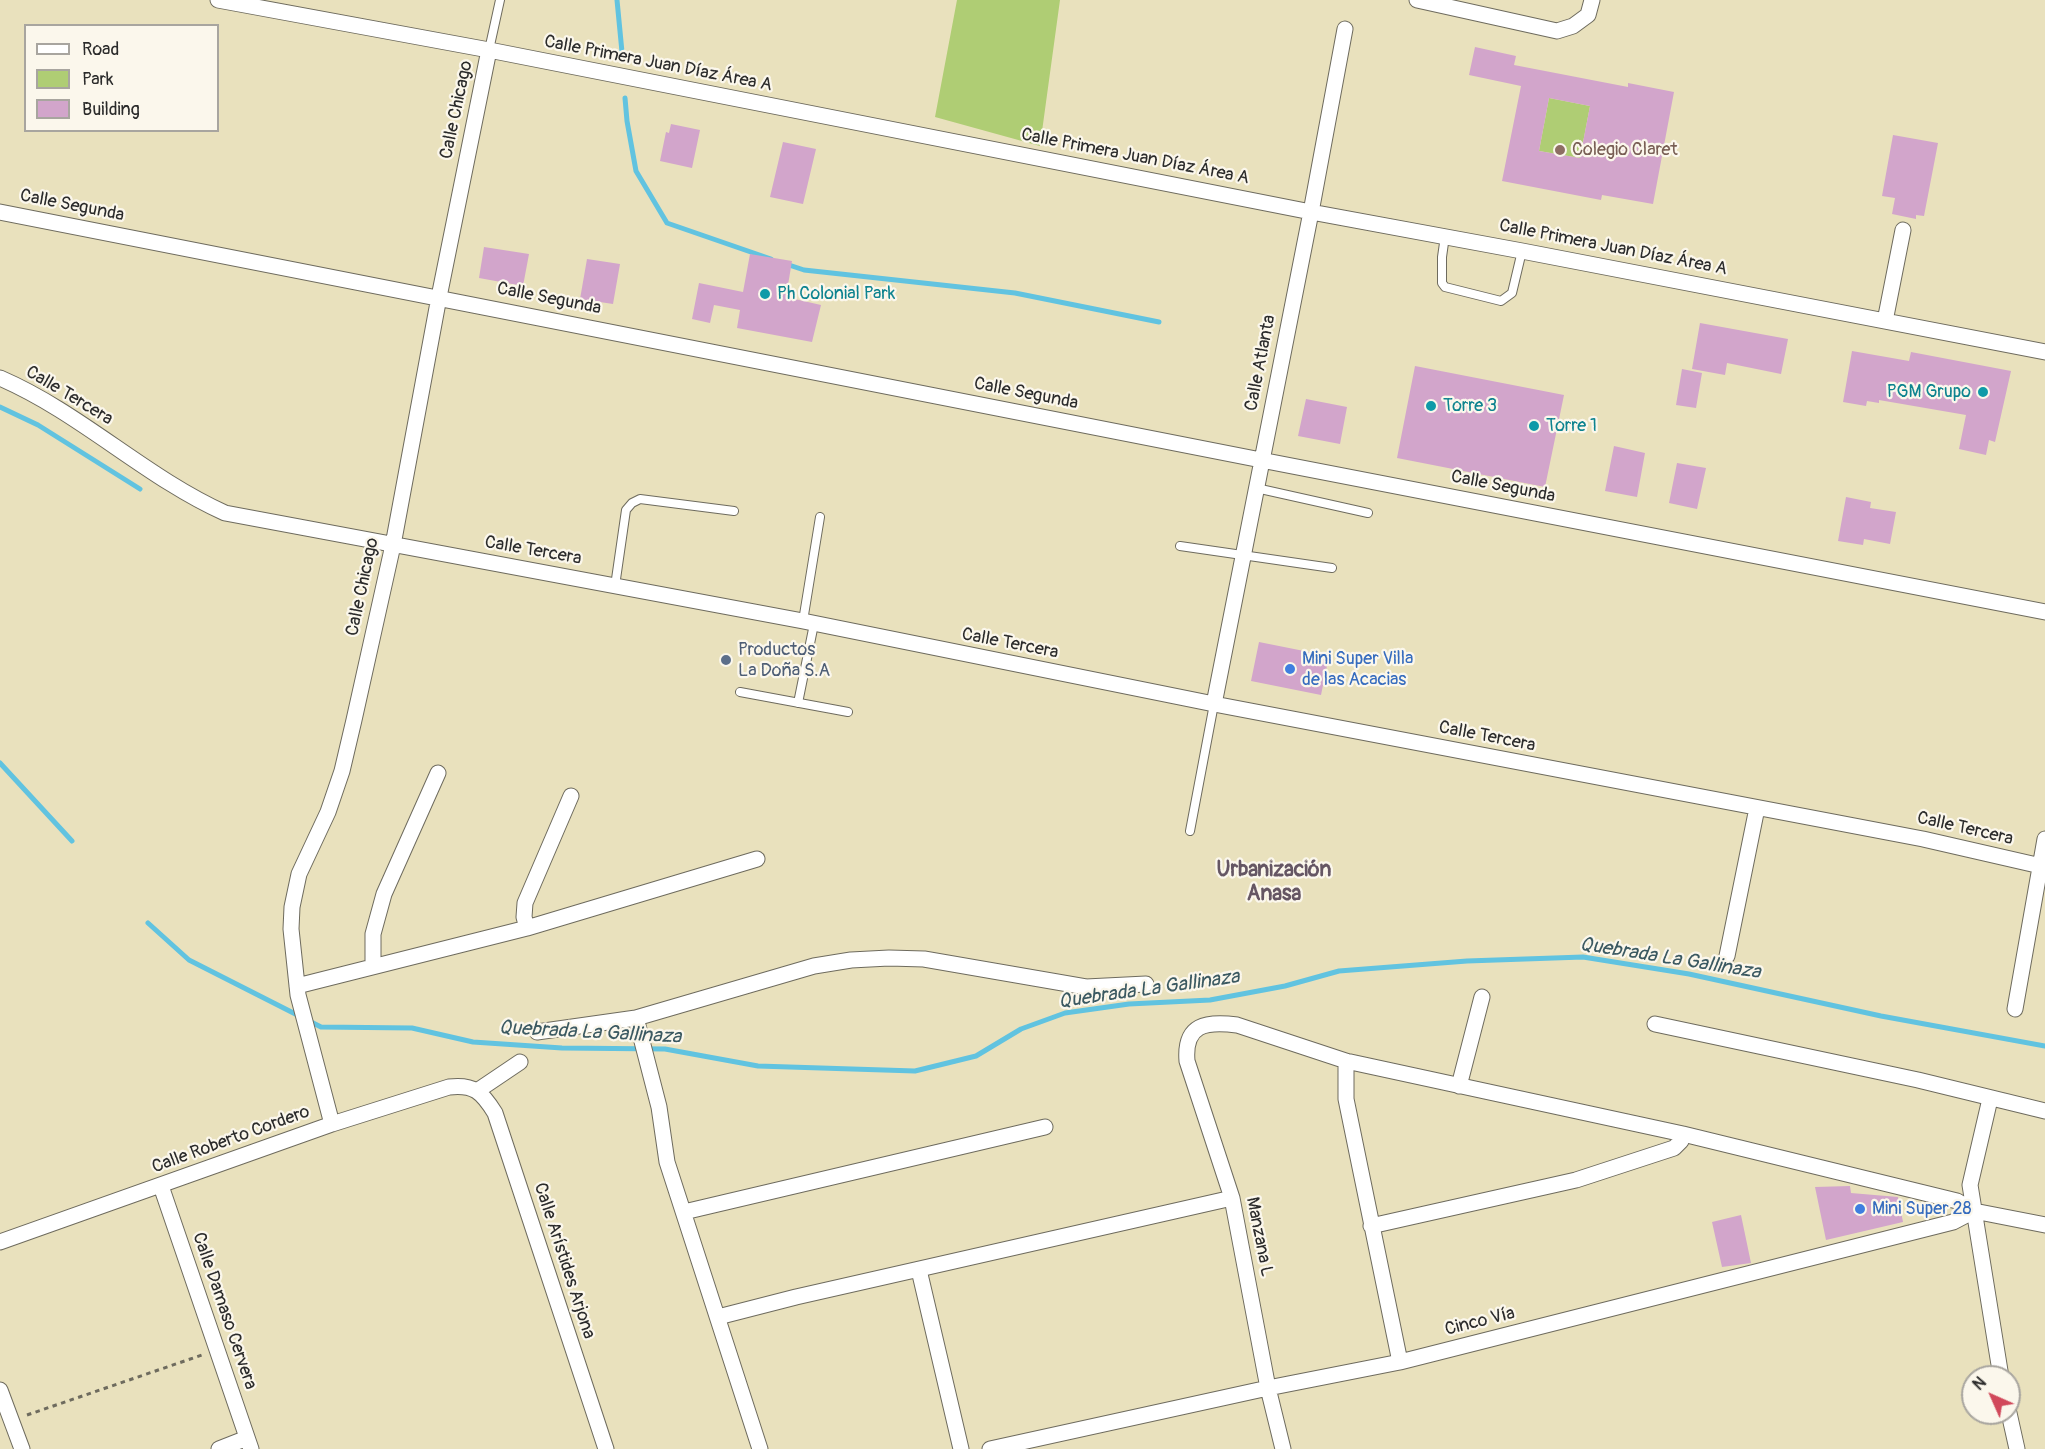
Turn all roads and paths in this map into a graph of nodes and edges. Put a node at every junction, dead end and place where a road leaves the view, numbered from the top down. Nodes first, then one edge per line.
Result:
1 (218, 0) edge
2 (500, 0) edge
3 (1416, 0) edge
4 (1592, 0) edge
5 (1433, 2) edge
6 (1345, 29) dead end
7 (489, 50) junction
8 (0, 212) edge
9 (1311, 212) junction
10 (1903, 230) dead end
11 (1445, 236) junction
12 (1522, 251) junction
13 (439, 297) junction
14 (1885, 321) junction
15 (2045, 352) edge
16 (0, 378) edge
17 (1261, 460) junction
18 (1256, 488) junction
19 (734, 511) dead end
20 (1368, 513) dead end
21 (820, 517) dead end
22 (393, 545) junction
23 (1180, 546) dead end
24 (1243, 556) junction
25 (1332, 568) dead end
26 (615, 586) junction
27 (2045, 612) edge
28 (808, 622) junction
29 (740, 692) dead end
30 (798, 703) junction
31 (1214, 705) junction
32 (848, 712) dead end
33 (438, 773) dead end
34 (571, 796) dead end
35 (1757, 808) junction
36 (1190, 831) dead end
37 (2045, 838) edge
38 (757, 859) dead end
39 (2042, 866) edge
40 (527, 928) junction
41 (1727, 956) dead end
42 (373, 966) junction
43 (1146, 984) dead end
44 (298, 991) junction
45 (1482, 997) dead end
46 (2015, 1009) dead end
47 (636, 1018) junction
48 (1655, 1024) dead end
49 (537, 1032) dead end
50 (1346, 1061) junction
51 (520, 1062) dead end
52 (1459, 1086) junction
53 (477, 1091) junction
54 (1990, 1099) junction
55 (2045, 1111) edge
56 (332, 1124) junction
57 (1045, 1127) dead end
58 (1683, 1134) junction
59 (161, 1186) junction
60 (1232, 1198) junction
61 (1974, 1211) junction
62 (684, 1212) junction
63 (2045, 1225) edge
64 (1371, 1226) junction
65 (0, 1242) edge
66 (919, 1270) junction
67 (718, 1317) junction
68 (217, 1350) junction
69 (1400, 1362) junction
70 (1999, 1365) edge
71 (1268, 1388) junction
72 (0, 1390) edge
73 (11, 1421) junction
74 (2012, 1425) edge
75 (249, 1443) edge
76 (22, 1449) edge
77 (219, 1449) edge
78 (606, 1449) edge
79 (760, 1449) edge
80 (961, 1449) edge
81 (990, 1449) edge
82 (1283, 1449) edge
83 (2017, 1449) edge

1 - 7 street, Calle Primera Juan Díaz Área A
2 - 7 lane
3 - 5 street
4 - 5 street
6 - 9 street, Calle Atlanta
7 - 9 street, Calle Primera Juan Díaz Área A
7 - 13 street, Calle Chicago
8 - 13 street, Calle Segunda
9 - 11 street, Calle Primera Juan Díaz Área A
9 - 17 street, Calle Atlanta
10 - 14 street
11 - 12 street, Calle Primera Juan Díaz Área A
11 - 12 lane
12 - 14 street, Calle Primera Juan Díaz Área A
13 - 17 street, Calle Segunda
13 - 22 street, Calle Chicago
14 - 15 street, Calle Primera Juan Díaz Área A
16 - 22 street, Calle Tercera
17 - 18 street, Calle Atlanta
17 - 27 street, Calle Segunda
18 - 20 lane
18 - 24 street, Calle Atlanta
19 - 26 lane
21 - 28 lane
22 - 26 street, Calle Tercera
22 - 44 street, Calle Chicago
23 - 24 lane
24 - 25 lane
24 - 31 street, Calle Atlanta
26 - 28 street, Calle Tercera
28 - 30 lane
28 - 31 street, Calle Tercera
29 - 30 lane
30 - 32 lane
31 - 35 street, Calle Tercera
31 - 36 lane
33 - 42 street
34 - 40 street
35 - 39 street, Calle Tercera
35 - 41 street
37 - 39 street
38 - 40 street
39 - 46 street
40 - 42 street
42 - 44 street
43 - 47 street
44 - 56 street, Calle Chicago
45 - 52 street
47 - 49 street
47 - 62 street
48 - 54 street
50 - 52 street
50 - 60 street, Manzana L
50 - 64 street
51 - 53 street
52 - 58 street
53 - 56 street, Calle Roberto Cordero
53 - 78 street, Calle Arístides Arjona
54 - 55 street
54 - 61 street
56 - 59 street, Calle Roberto Cordero
57 - 62 street
58 - 61 street
58 - 64 street
59 - 65 street, Calle Roberto Cordero
59 - 68 street, Calle Damaso Cervera
60 - 66 street
60 - 71 street, Manzana L
61 - 63 street
61 - 69 street, Cinco Vía
61 - 70 street
62 - 67 street
64 - 69 street
66 - 67 street
66 - 80 street
67 - 79 street
68 - 73 path
68 - 75 street, Calle Damaso Cervera
69 - 71 street, Cinco Vía
71 - 81 street, Cinco Vía
71 - 82 street, Manzana L
72 - 73 street
73 - 76 street
74 - 83 street
75 - 77 street

